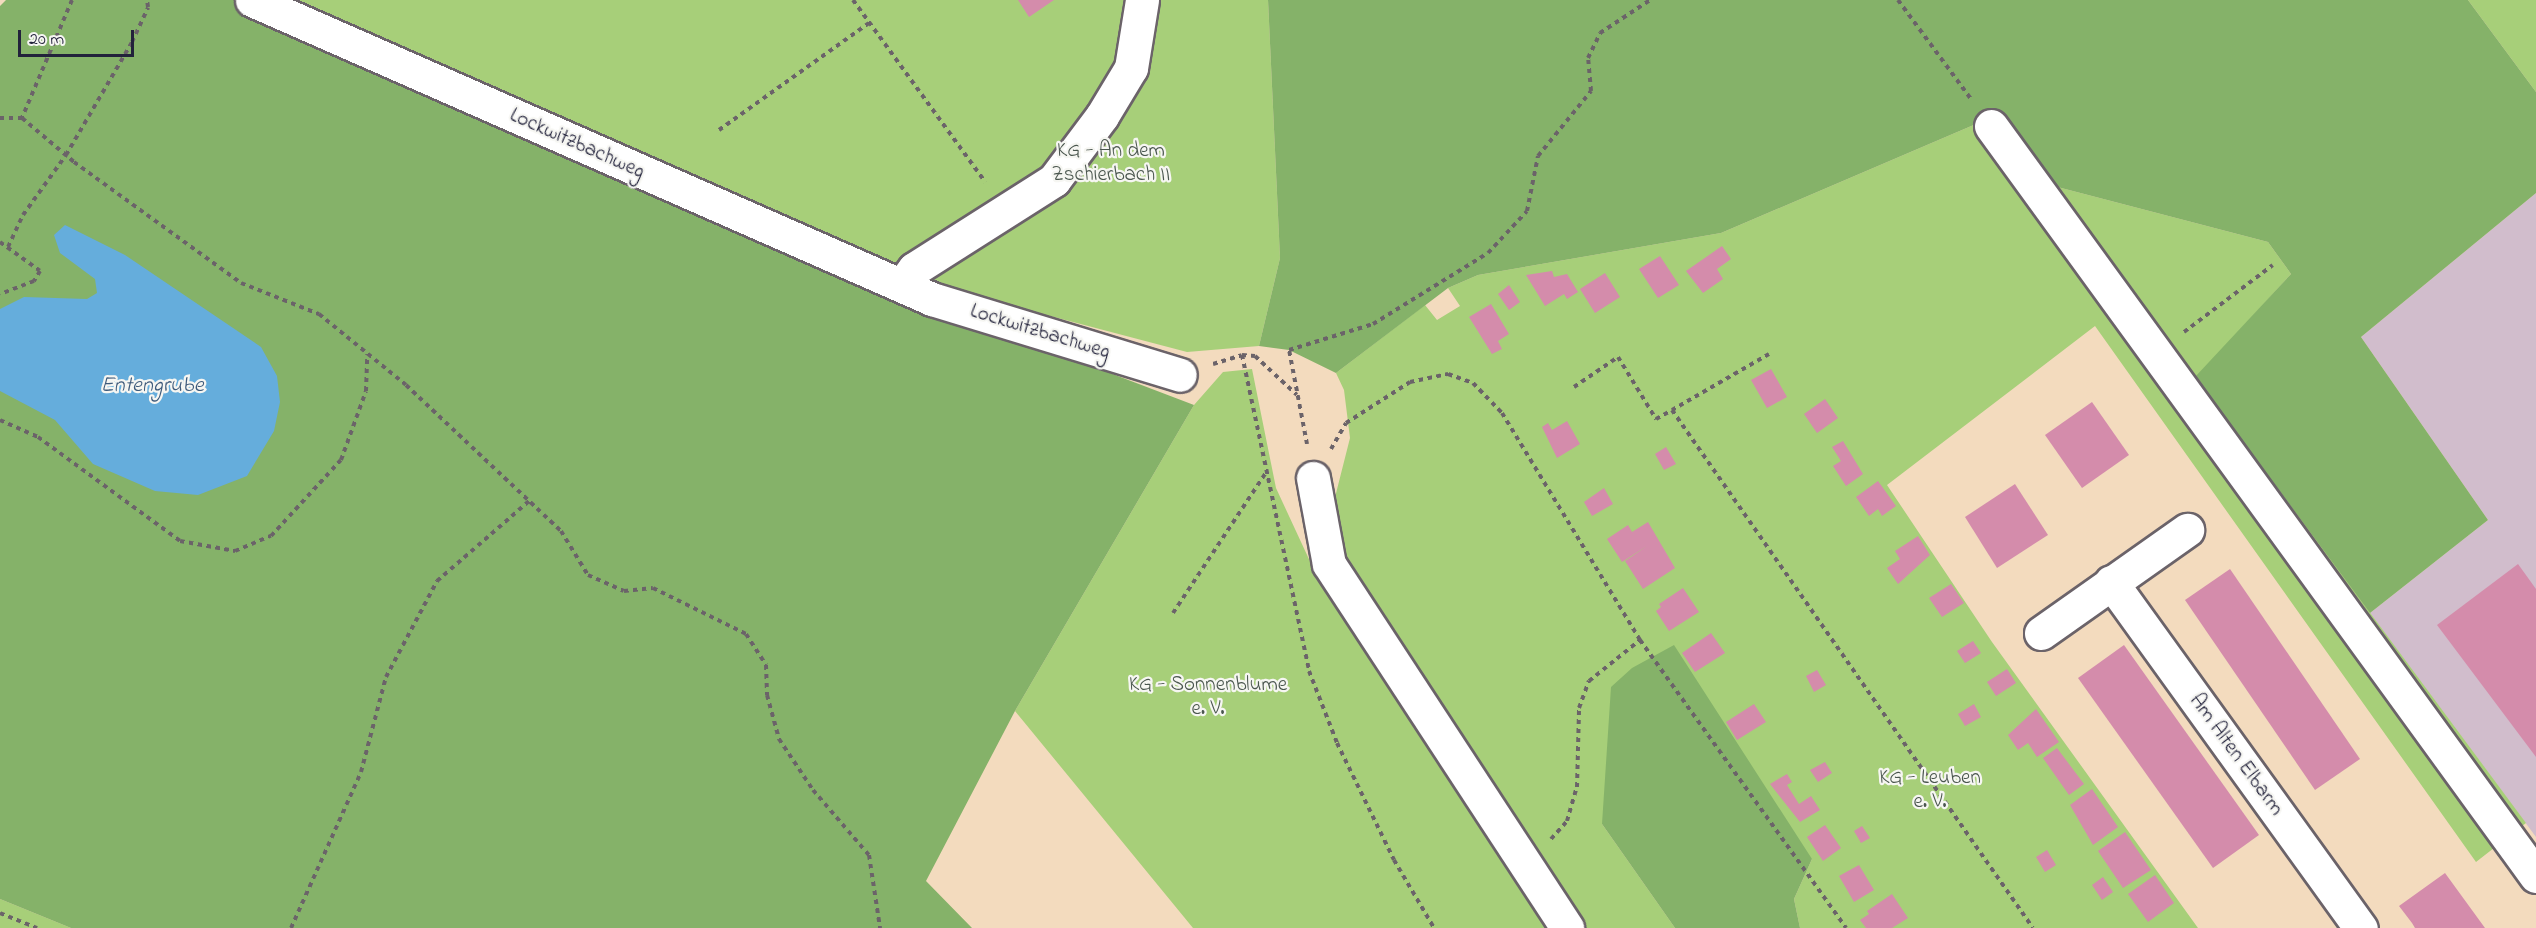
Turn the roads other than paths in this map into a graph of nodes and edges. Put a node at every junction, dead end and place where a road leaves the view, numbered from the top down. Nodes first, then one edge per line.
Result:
1 (252, 0) edge
2 (1142, 0) edge
3 (1991, 126) road end
4 (902, 285) junction
5 (1193, 370) road end
6 (1313, 478) road end
7 (2187, 530) dead end
8 (2111, 582) junction
9 (2040, 633) dead end
10 (2536, 876) edge
11 (1567, 928) edge
12 (2361, 928) edge

1 - 4 street, Lockwitzbachweg
2 - 4 street
3 - 10 street
4 - 5 street, Lockwitzbachweg
6 - 11 street
7 - 8 street
8 - 9 street
8 - 12 street, Am Alten Elbarm

